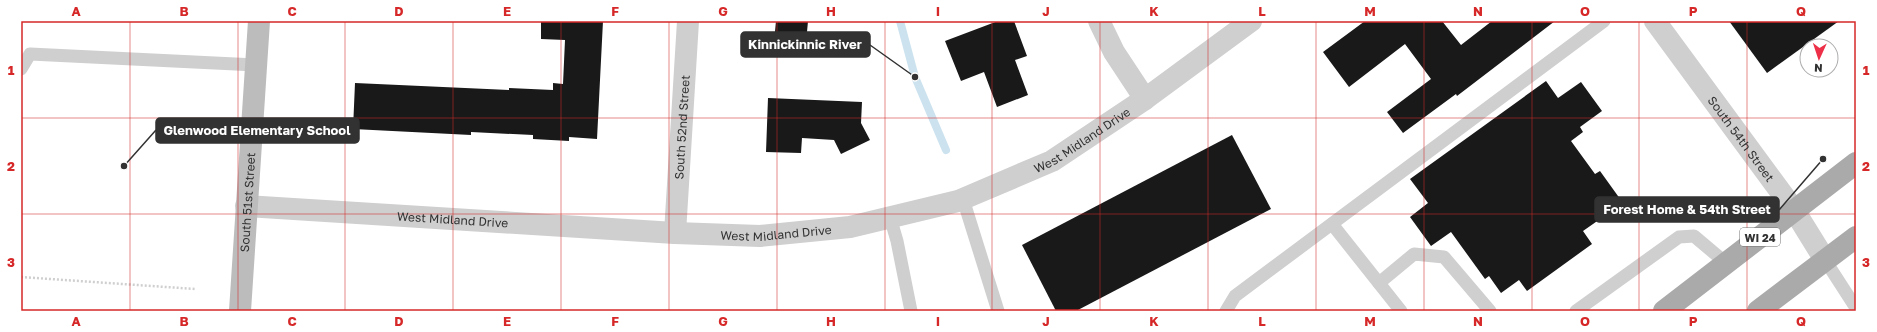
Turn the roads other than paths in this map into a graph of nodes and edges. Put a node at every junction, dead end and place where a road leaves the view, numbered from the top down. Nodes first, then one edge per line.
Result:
1 (259, 21) edge
2 (688, 21) edge
3 (1099, 21) edge
4 (1251, 21) edge
5 (1604, 21) edge
6 (1655, 21) edge
7 (256, 65) junction
8 (21, 69) edge
9 (1145, 99) junction
10 (1856, 163) edge
11 (963, 199) junction
12 (246, 206) junction
13 (1794, 210) junction
14 (890, 217) junction
15 (1332, 224) junction
16 (675, 233) junction
17 (1856, 237) edge
18 (1825, 260) junction
19 (1726, 263) junction
20 (1378, 283) junction
21 (1856, 308) edge
22 (240, 311) edge
23 (911, 311) edge
24 (998, 311) edge
25 (1226, 311) edge
26 (1401, 311) edge
27 (1490, 311) edge
28 (1576, 311) edge
29 (1664, 311) edge
30 (1758, 311) edge

1 - 7 street, South 51st Street
2 - 16 street, South 52nd Street
3 - 9 street
4 - 9 street, West Midland Drive
5 - 15 lane
6 - 13 street, South 54th Street
7 - 8 lane
7 - 12 street, South 51st Street
9 - 11 street, West Midland Drive
10 - 13 main road, WI 24
11 - 14 street, West Midland Drive
11 - 24 lane
12 - 16 street, West Midland Drive
12 - 22 street, South 51st Street
13 - 18 street, South 54th Street
13 - 19 main road, WI 24
14 - 16 street, West Midland Drive
14 - 23 lane
15 - 20 lane
15 - 25 lane
17 - 18 main road
18 - 21 lane
18 - 30 main road
19 - 28 lane
19 - 29 main road, WI 24
20 - 26 lane
20 - 27 lane

